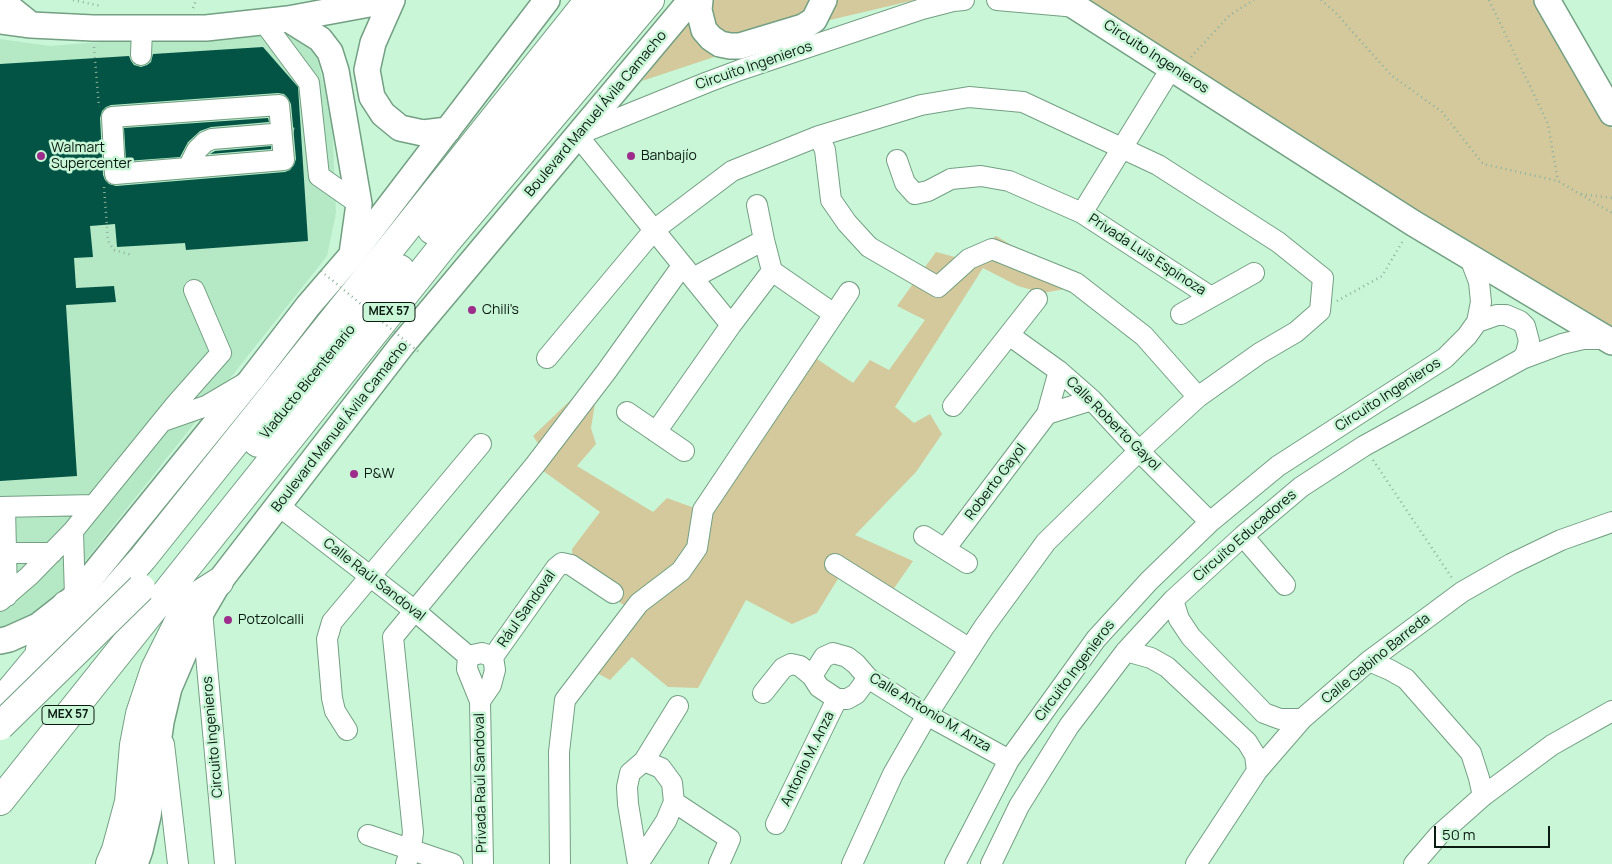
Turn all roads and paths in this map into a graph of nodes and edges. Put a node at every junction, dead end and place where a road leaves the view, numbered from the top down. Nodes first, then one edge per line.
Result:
1 (0, 0) edge
2 (391, 0) edge
3 (547, 0) edge
4 (589, 0) edge
5 (618, 0) edge
6 (650, 0) edge
7 (692, 0) edge
8 (700, 0) edge
9 (824, 0) edge
10 (964, 0) edge
11 (997, 0) edge
12 (1254, 0) edge
13 (1321, 0) edge
14 (1488, 0) edge
15 (1547, 0) edge
16 (1071, 3) edge
17 (288, 18) junction
18 (0, 21) edge
19 (263, 21) junction
20 (31, 25) junction
21 (142, 29) junction
22 (141, 55) dead end
23 (1175, 69) junction
24 (186, 111) junction
25 (1612, 113) edge
26 (448, 130) junction
27 (577, 136) junction
28 (819, 136) junction
29 (1123, 148) junction
30 (897, 160) dead end
31 (188, 168) junction
32 (1558, 181) junction
33 (1580, 194) junction
34 (1612, 198) edge
35 (359, 204) junction
36 (757, 205) dead end
37 (1082, 213) junction
38 (1612, 213) edge
39 (1414, 222) junction
40 (654, 230) junction
41 (764, 240) junction
42 (352, 255) junction
43 (1470, 258) junction
44 (321, 271) dead end
45 (772, 271) junction
46 (687, 272) junction
47 (1254, 273) dead end
48 (194, 290) dead end
49 (849, 292) dead end
50 (1212, 297) junction
51 (1038, 299) dead end
52 (1320, 311) junction
53 (834, 314) junction
54 (1181, 314) dead end
55 (1477, 322) junction
56 (731, 325) junction
57 (1009, 334) junction
58 (1610, 341) edge
59 (420, 353) dead end
60 (547, 358) dead end
61 (1522, 359) junction
62 (1059, 371) junction
63 (251, 380) junction
64 (1198, 397) junction
65 (1092, 400) junction
66 (953, 406) dead end
67 (627, 412) dead end
68 (1047, 414) junction
69 (163, 421) junction
70 (656, 432) junction
71 (481, 444) dead end
72 (1364, 446) junction
73 (684, 451) dead end
74 (1139, 451) junction
75 (94, 505) junction
76 (279, 506) junction
77 (3, 507) edge
78 (1210, 522) junction
79 (1612, 522) edge
80 (73, 531) junction
81 (924, 536) dead end
82 (1243, 536) junction
83 (945, 549) junction
84 (6, 553) junction
85 (52, 553) junction
86 (968, 563) dead end
87 (835, 564) dead end
88 (369, 576) junction
89 (219, 582) junction
90 (1285, 585) dead end
91 (1462, 592) junction
92 (613, 594) dead end
93 (4, 598) edge
94 (1173, 600) junction
95 (77, 607) junction
96 (202, 611) junction
97 (415, 611) junction
98 (0, 641) edge
99 (970, 649) junction
100 (1126, 651) junction
101 (468, 656) junction
102 (493, 657) junction
103 (1370, 661) junction
104 (812, 676) junction
105 (868, 678) junction
106 (763, 693) dead end
107 (0, 696) edge
108 (838, 699) junction
109 (480, 701) junction
110 (0, 703) edge
111 (678, 706) dead end
112 (1612, 712) edge
113 (927, 714) junction
114 (1302, 719) junction
115 (161, 722) junction
116 (0, 726) edge
117 (347, 730) dead end
118 (0, 737) edge
119 (1009, 760) junction
120 (644, 762) junction
121 (1257, 771) junction
122 (1483, 796) junction
123 (0, 801) edge
124 (674, 802) junction
125 (776, 824) dead end
126 (368, 835) dead end
127 (408, 857) edge
128 (1206, 859) edge
129 (110, 864) edge
130 (135, 864) edge
131 (178, 864) edge
132 (225, 864) edge
133 (452, 864) edge
134 (483, 864) edge
135 (560, 864) edge
136 (638, 864) edge
137 (719, 864) edge
138 (852, 864) edge
139 (955, 864) edge
140 (991, 864) edge
141 (1414, 864) edge

1 - 20 main road
2 - 17 main road
2 - 26 main road
3 - 26 main road
4 - 95 highway, MEX 57
5 - 116 highway, Viaducto Bicentenario, bridge
6 - 123 highway, MEX 57
7 - 27 main road, Boulevard Manuel Ávila Camacho
8 - 9 main road
10 - 27 street, Circuito Ingenieros
11 - 16 street, Circuito Ingenieros
12 - 23 path
13 - 32 path
14 - 32 path
15 - 25 main road
16 - 23 main road, Circuito Ingenieros
17 - 19 main road
17 - 35 main road
18 - 20 main road
19 - 21 main road
19 - 35 street
20 - 21 main road
21 - 22 street
23 - 29 street, Privada Luis Espinoza
23 - 39 main road, Circuito Ingenieros
24 - 31 street
24 - 31 street
24 - 31 street
26 - 42 main road
27 - 40 street
27 - 76 main road, Boulevard Manuel Ávila Camacho
28 - 29 street
28 - 40 street
28 - 64 street
29 - 37 street, Privada Luis Espinoza
29 - 52 street
30 - 37 street, Privada Luis Espinoza
32 - 33 path
33 - 34 path
33 - 38 path
35 - 42 main road
36 - 41 street
37 - 50 street, Privada Luis Espinoza
39 - 43 main road, Circuito Ingenieros
39 - 52 path
40 - 46 street
40 - 60 street
41 - 45 street
41 - 46 street
42 - 63 main road
43 - 55 street
43 - 58 main road, Circuito Educadores
44 - 59 path, bridge
45 - 53 street
45 - 56 street
46 - 56 street
46 - 97 street
47 - 50 street, Privada Luis Espinoza
48 - 69 street
49 - 53 street
50 - 54 street, Privada Luis Espinoza
51 - 57 street
52 - 64 street
53 - 135 street
55 - 61 street
55 - 78 street, Circuito Ingenieros
56 - 70 street
57 - 62 street, Calle Roberto Gayol
57 - 66 street
58 - 61 street, Circuito Educadores
61 - 72 street, Circuito Educadores
62 - 65 street, Calle Roberto Gayol
62 - 68 street, Roberto Gayol
63 - 69 street
63 - 95 main road
64 - 74 street
65 - 68 street
65 - 74 street, Calle Roberto Gayol
67 - 70 street
68 - 83 street, Roberto Gayol
69 - 75 street
70 - 73 street
71 - 88 street
72 - 82 street, Circuito Educadores
72 - 91 path
74 - 78 street, Calle Roberto Gayol
74 - 99 street
75 - 77 street
75 - 80 street
76 - 88 street, Calle Raúl Sandoval
76 - 89 main road, Boulevard Manuel Ávila Camacho
77 - 84 street
78 - 119 street, Circuito Ingenieros
79 - 91 street, Calle Gabino Barreda
80 - 85 street
80 - 95 street
81 - 83 street
82 - 90 street
82 - 94 street, Circuito Educadores
83 - 86 street
84 - 85 street
84 - 93 street
85 - 93 street
87 - 99 street
88 - 97 street, Calle Raúl Sandoval
88 - 117 street
89 - 96 main road, Boulevard Manuel Ávila Camacho
89 - 129 highway
91 - 103 street, Calle Gabino Barreda
92 - 102 street, Rául Sandoval
94 - 100 street, Circuito Educadores
94 - 114 street
95 - 98 main road
95 - 107 highway
95 - 110 highway
95 - 118 highway, MEX 57
96 - 115 main road, Boulevard Manuel Ávila Camacho
96 - 132 street, Circuito Ingenieros
97 - 101 street, Calle Raúl Sandoval
97 - 127 street
99 - 113 street
100 - 121 street
100 - 140 street, Circuito Educadores
101 - 102 street
101 - 109 street
102 - 109 street
103 - 114 street, Calle Gabino Barreda
103 - 122 street
104 - 105 street, Calle Antonio M. Anza
104 - 106 street
104 - 108 street, Antonio M. Anza
105 - 108 street
105 - 113 street, Calle Antonio M. Anza
108 - 125 street, Antonio M. Anza
109 - 134 street, Privada Raúl Sandoval
111 - 120 street
112 - 122 street
113 - 119 street, Calle Antonio M. Anza
113 - 138 street
114 - 121 street, Calle Gabino Barreda
115 - 130 main road, Boulevard Manuel Ávila Camacho
115 - 131 street
119 - 139 street, Circuito Ingenieros
120 - 124 street
120 - 136 street
121 - 128 street, Calle Gabino Barreda
122 - 141 street
124 - 136 street
124 - 137 street
126 - 127 street
127 - 133 street

